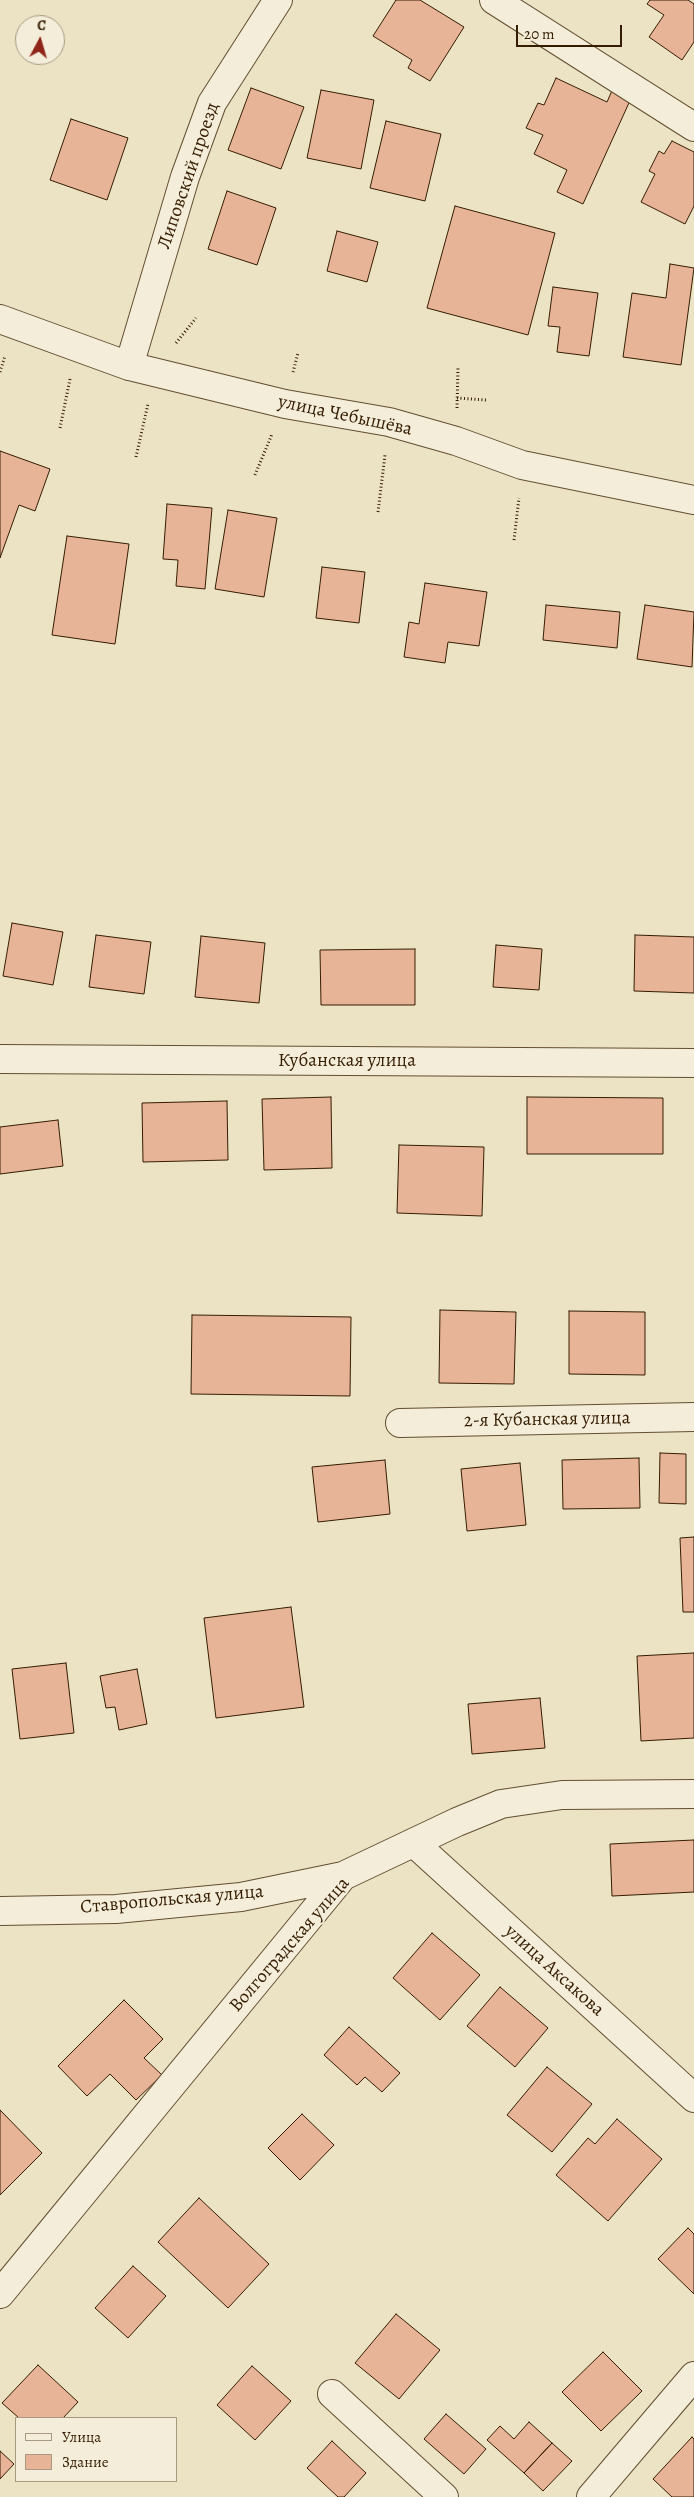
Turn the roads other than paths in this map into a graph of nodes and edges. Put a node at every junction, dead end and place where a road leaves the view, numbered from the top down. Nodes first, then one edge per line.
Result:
1 (278, 0) edge
2 (494, 0) edge
3 (694, 127) edge
4 (0, 319) edge
5 (128, 366) junction
6 (694, 500) edge
7 (0, 1059) edge
8 (694, 1063) edge
9 (694, 1417) edge
10 (400, 1424) dead end
11 (694, 1794) edge
12 (414, 1843) junction
13 (343, 1876) junction
14 (0, 1911) edge
15 (694, 2098) edge
16 (0, 2294) edge
17 (694, 2376) edge
18 (332, 2394) dead end
19 (444, 2497) edge
20 (591, 2497) edge

1 - 5 street, Липовский проезд
2 - 3 street
4 - 5 street, улица Чебышёва
5 - 6 street, улица Чебышёва
7 - 8 street, Кубанская улица
9 - 10 street, 2-я Кубанская улица
11 - 12 street, Волгоградская улица
12 - 13 street, Волгоградская улица
12 - 15 street, улица Аксакова
13 - 14 street, Ставропольская улица
13 - 16 street, Волгоградская улица
17 - 20 street
18 - 19 street

